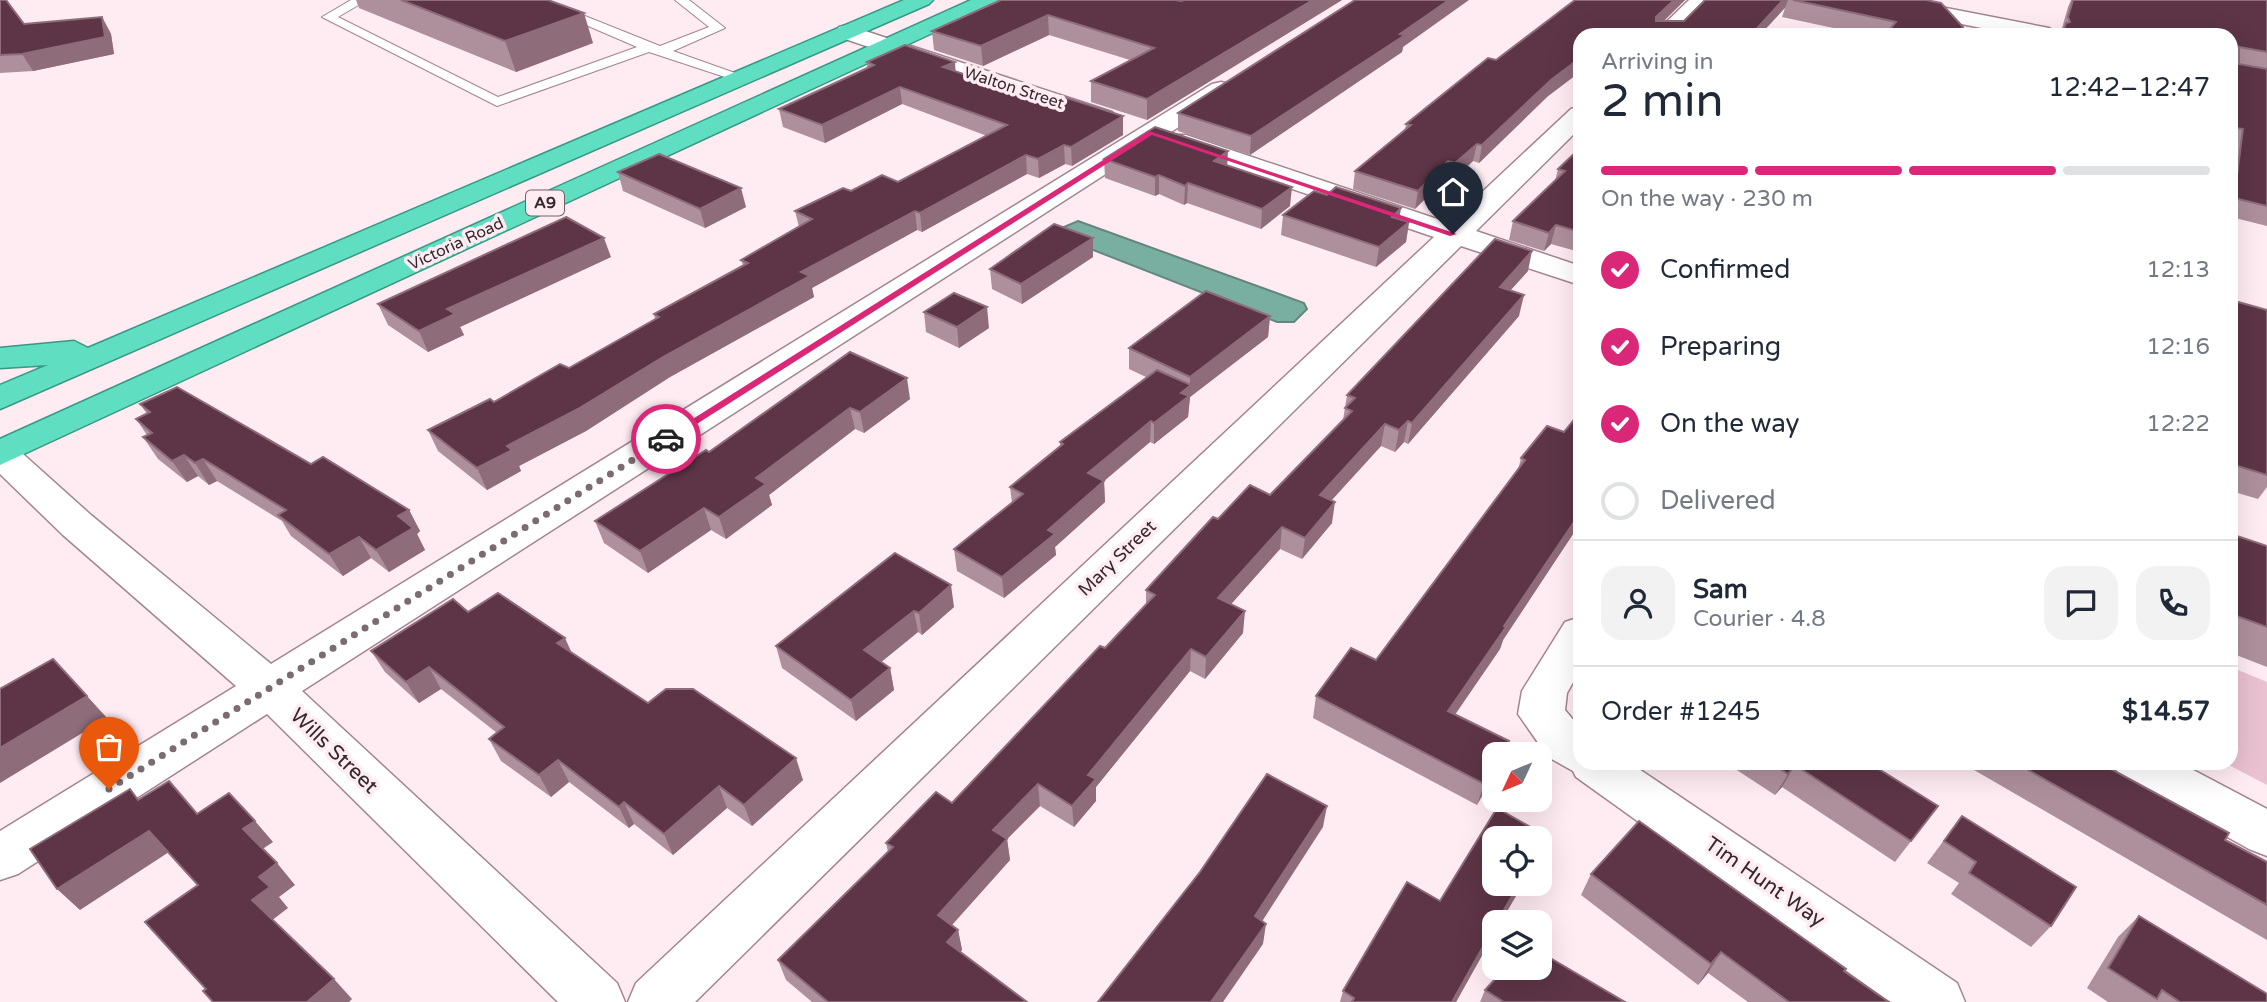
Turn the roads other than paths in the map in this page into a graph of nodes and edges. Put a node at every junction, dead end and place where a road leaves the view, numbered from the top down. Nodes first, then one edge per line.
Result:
1 (362, 0) edge
2 (534, 0) edge
3 (681, 0) edge
4 (922, 0) edge
5 (988, 0) edge
6 (1701, 0) edge
7 (1873, 0) edge
8 (2016, 26) edge
9 (1671, 28) edge
10 (847, 32) junction
11 (884, 46) junction
12 (654, 49) junction
13 (1249, 71) edge
14 (742, 78) junction
15 (1573, 121) edge
16 (1152, 133) junction
17 (1453, 234) junction
18 (1573, 273) edge
19 (128, 342) junction
20 (0, 358) edge
21 (0, 398) edge
22 (0, 453) edge
23 (1573, 645) edge
24 (270, 689) junction
25 (1573, 749) edge
26 (1603, 770) edge
27 (2150, 770) edge
28 (2267, 834) edge
29 (0, 858) edge
30 (597, 1002) edge
31 (656, 1002) edge
32 (1937, 1002) edge

1 - 12 lane
2 - 12 lane
3 - 12 lane
4 - 10 highway, A9
5 - 11 highway, Victoria Road / A9
6 - 9 street
7 - 8 street
10 - 11 street, Walton Street
10 - 14 highway, A9
11 - 16 street, Walton Street
11 - 22 highway, Victoria Road / A9
12 - 14 lane
13 - 16 street
14 - 19 highway, A9
15 - 17 street, Mary Street
16 - 17 street, Walton Street
16 - 24 street
17 - 18 street, Walton Street
17 - 31 street, Mary Street
19 - 20 highway
19 - 21 highway, A9
22 - 24 street, Wills Street
23 - 25 street
24 - 29 street
24 - 30 street, Wills Street
26 - 32 street, Tim Hunt Way
27 - 28 street

